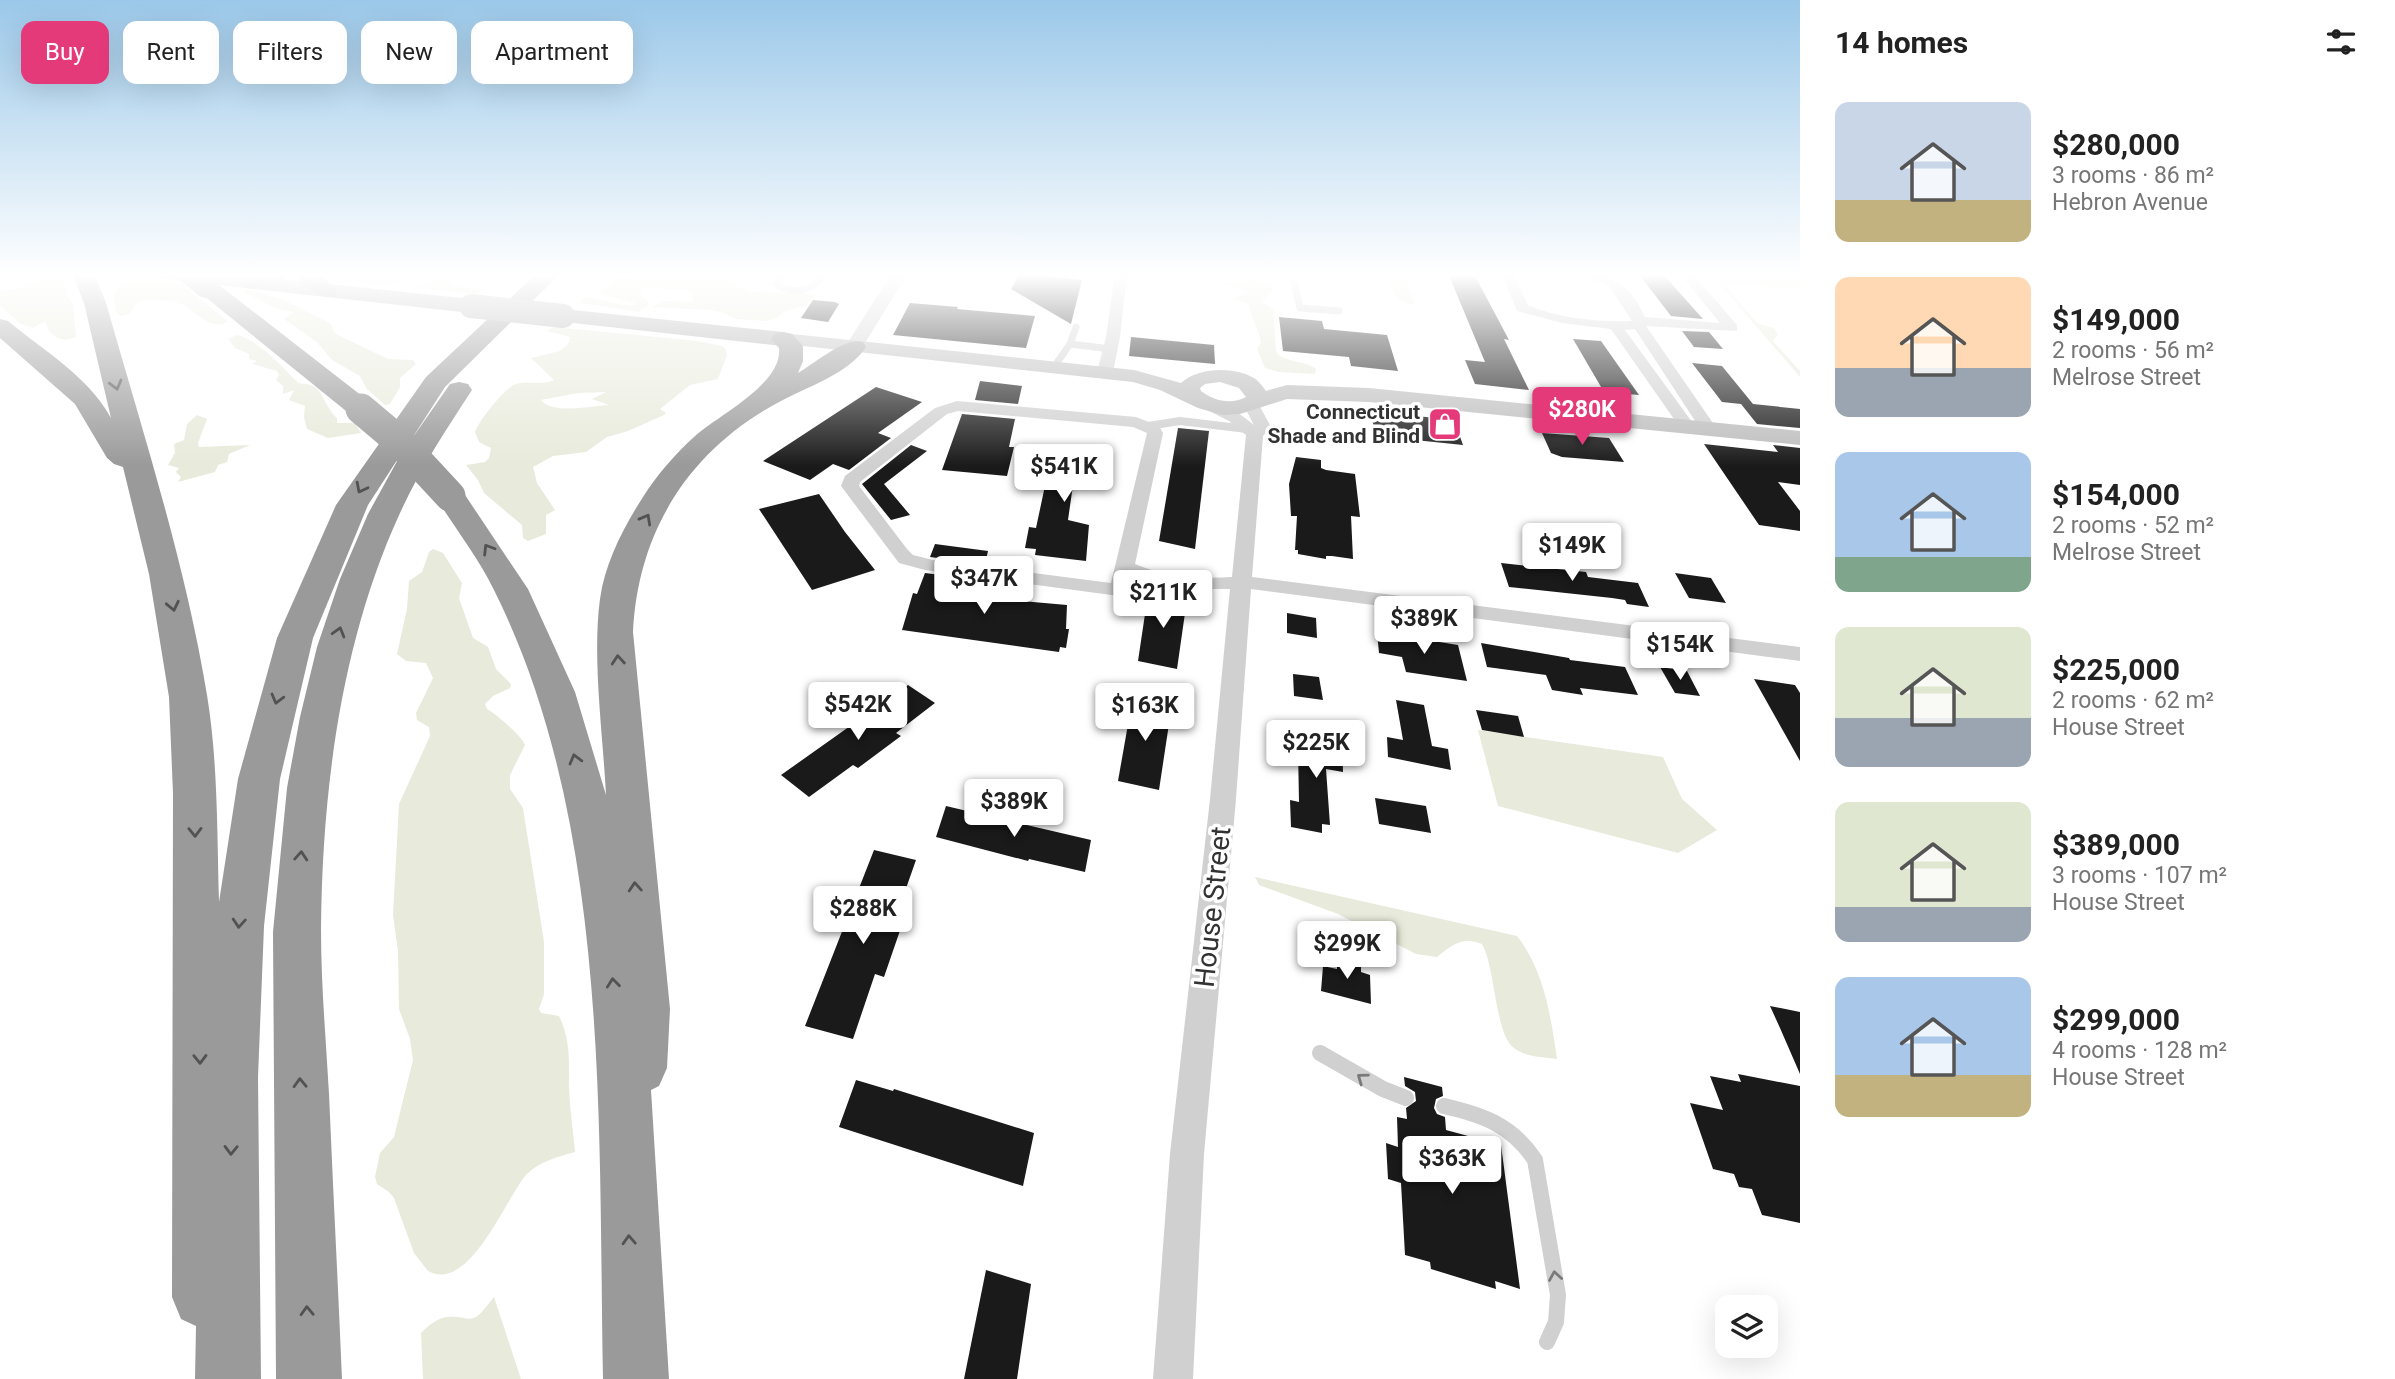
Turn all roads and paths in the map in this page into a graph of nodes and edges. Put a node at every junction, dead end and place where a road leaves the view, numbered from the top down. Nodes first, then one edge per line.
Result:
1 (13, 337) edge
2 (103, 337) edge
3 (271, 337) edge
4 (477, 337) edge
5 (504, 337) edge
6 (759, 337) edge
7 (860, 337) edge
8 (1072, 337) edge
9 (1113, 337) edge
10 (1625, 337) edge
11 (1648, 337) edge
12 (783, 340) junction
13 (1070, 344) junction
14 (854, 347) junction
15 (1111, 349) junction
16 (1054, 367) junction
17 (1107, 372) junction
18 (1243, 381) junction
19 (1201, 392) junction
20 (1369, 395) junction
21 (762, 400) junction
22 (1254, 402) junction
23 (1148, 426) junction
24 (1698, 428) junction
25 (1251, 432) junction
26 (1800, 438) edge
27 (137, 466) junction
28 (1125, 567) junction
29 (1241, 582) junction
30 (1800, 654) edge
31 (1320, 1053) dead end
32 (1406, 1098) dead end
33 (1444, 1106) dead end
34 (624, 1124) junction
35 (1548, 1342) dead end
36 (203, 1379) edge
37 (228, 1379) edge
38 (309, 1379) edge
39 (636, 1379) edge
40 (1173, 1379) edge

1 - 27 highway
2 -> 27 highway
34 -> 3 highway, bridge
4 -> 37 highway
38 -> 5 highway
6 - 12 main road, bridge
7 - 14 street
8 - 13 lane
9 - 15 street
10 - 24 street
11 - 24 street
12 - 14 main road
12 - 21 highway
13 - 15 lane
13 - 16 lane
14 - 16 main road
14 - 21 highway
15 - 17 street
16 - 17 main road
17 - 19 main road
18 - 19 main road
18 - 20 main road
18 - 22 main road
19 - 22 main road
19 - 25 street
20 - 22 main road
20 - 24 main road
34 -> 21 highway
22 - 25 street, House Street
23 - 25 lane
23 - 28 street
23 - 28 street
24 - 26 main road
25 - 29 street, House Street
27 -> 36 highway
28 - 29 street
29 - 30 street
29 - 40 street, House Street
32 -> 31 lane
35 -> 33 lane
39 -> 34 highway

